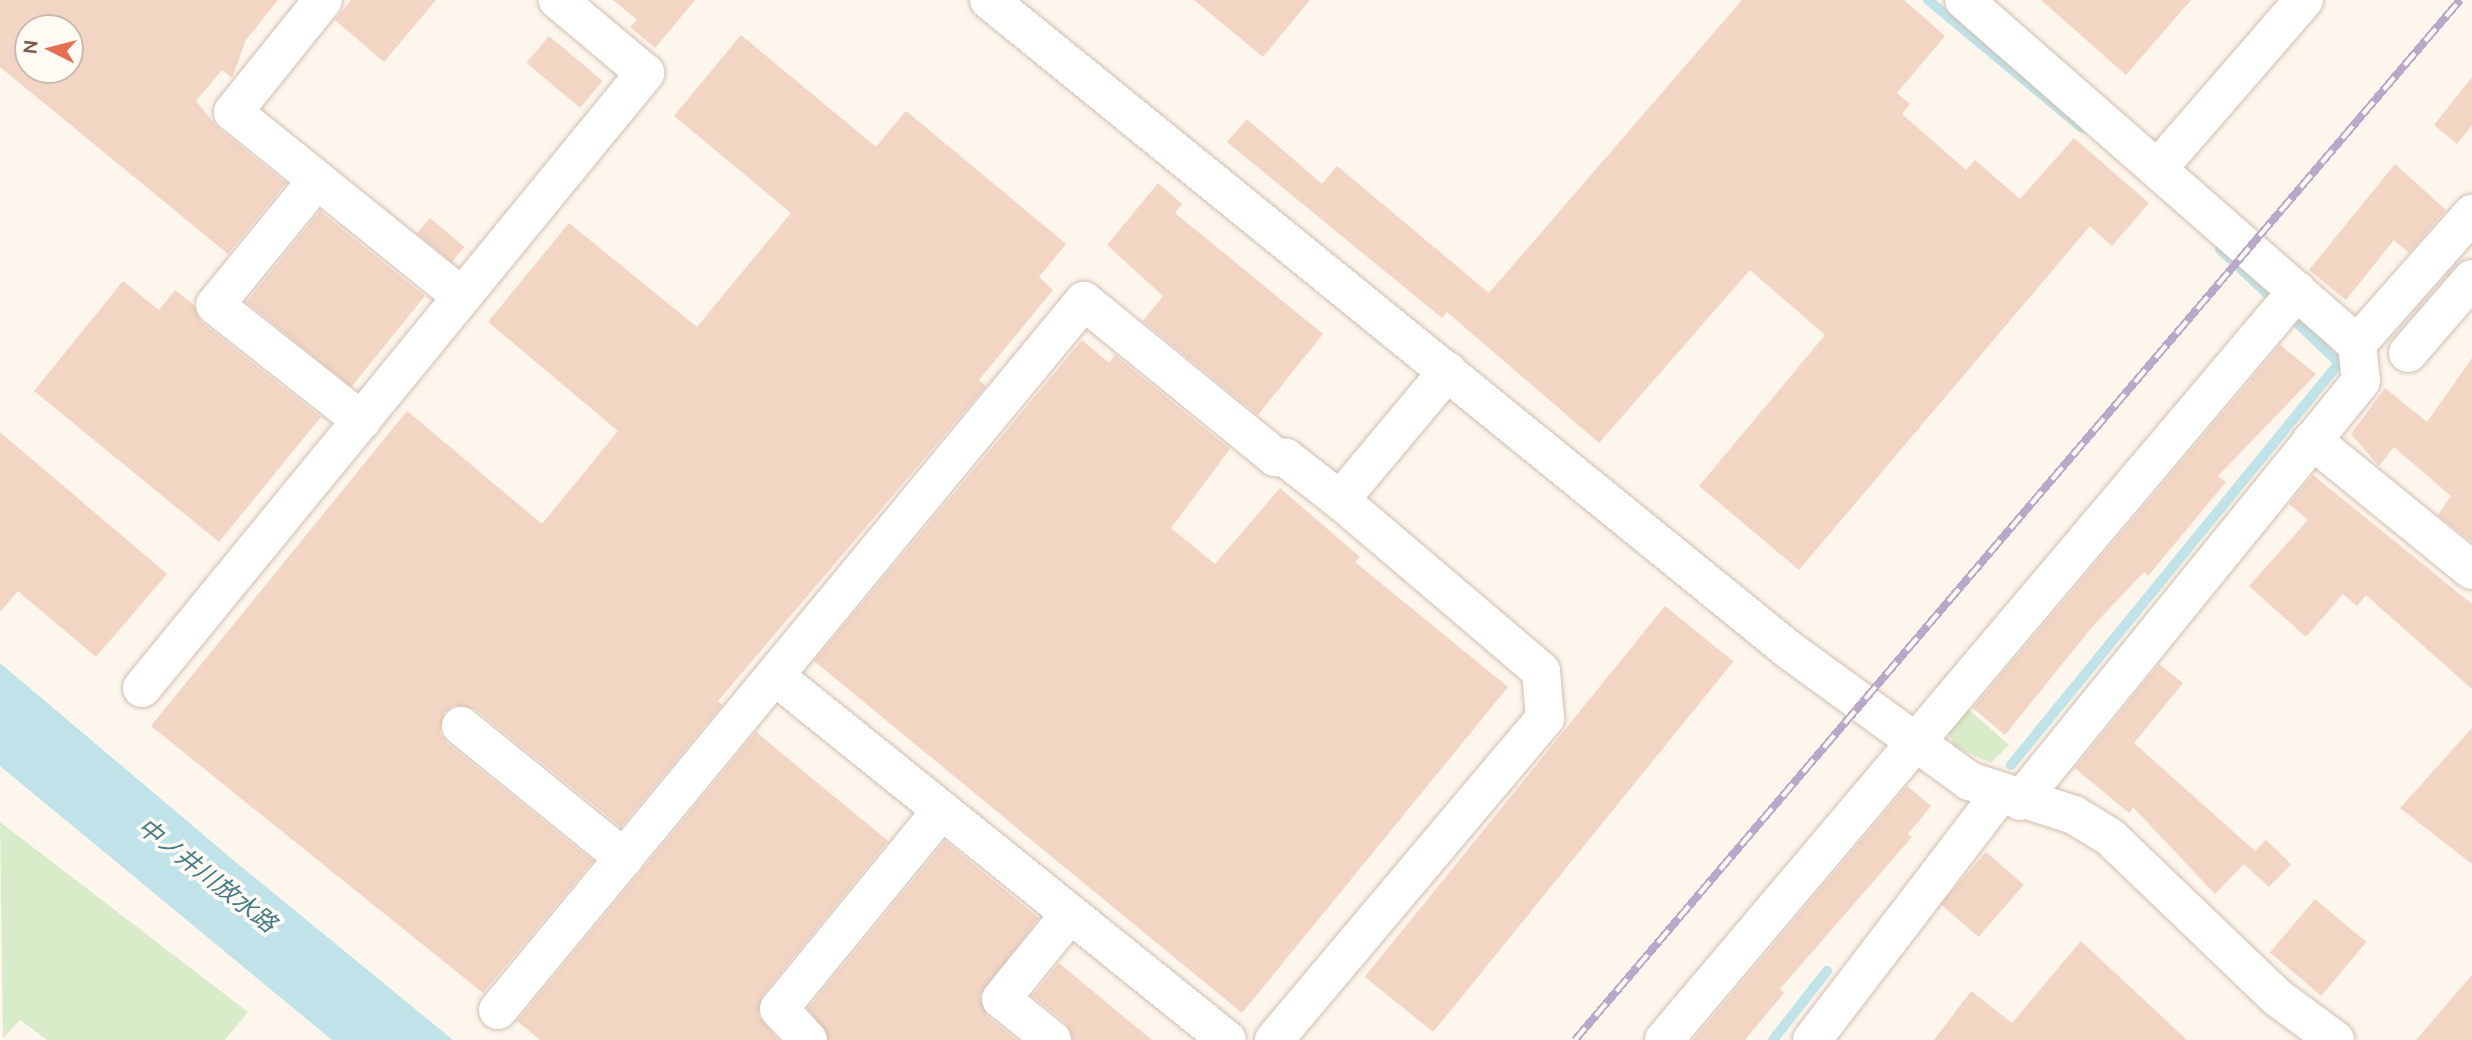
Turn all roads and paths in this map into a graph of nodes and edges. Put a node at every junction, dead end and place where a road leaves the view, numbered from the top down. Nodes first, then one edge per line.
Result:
1 (323, 0) edge
2 (558, 0) edge
3 (989, 0) edge
4 (1964, 0) edge
5 (2304, 0) edge
6 (2160, 166) junction
7 (317, 180) junction
8 (2472, 214) edge
9 (2472, 279) edge
10 (2297, 291) junction
11 (462, 297) junction
12 (2357, 344) junction
13 (2408, 353) dead end
14 (1448, 371) junction
15 (362, 421) junction
16 (2312, 440) junction
17 (1340, 500) junction
18 (2472, 570) edge
19 (775, 676) junction
20 (142, 688) dead end
21 (461, 726) dead end
22 (1914, 746) junction
23 (2010, 798) junction
24 (942, 810) junction
25 (624, 858) junction
26 (1070, 914) junction
27 (498, 1010) dead end
28 (808, 1040) edge
29 (1052, 1040) edge
30 (1227, 1040) edge
31 (1274, 1040) edge
32 (1664, 1040) edge
33 (1812, 1040) edge
34 (2335, 1040) edge

1 - 7 street
2 - 11 street
3 - 14 street
4 - 6 street
5 - 6 street
6 - 10 street
7 - 11 street
7 - 15 street
8 - 12 street
9 - 13 street
10 - 12 street
10 - 22 street
11 - 15 street
12 - 16 street
14 - 17 street
14 - 22 street
15 - 20 street
16 - 18 street
16 - 23 street
17 - 19 street
17 - 31 street
19 - 24 street
19 - 25 street
21 - 25 street
22 - 23 street
22 - 32 street
23 - 33 street
23 - 34 street
24 - 26 street
24 - 28 street
25 - 27 street
26 - 29 street
26 - 30 street

